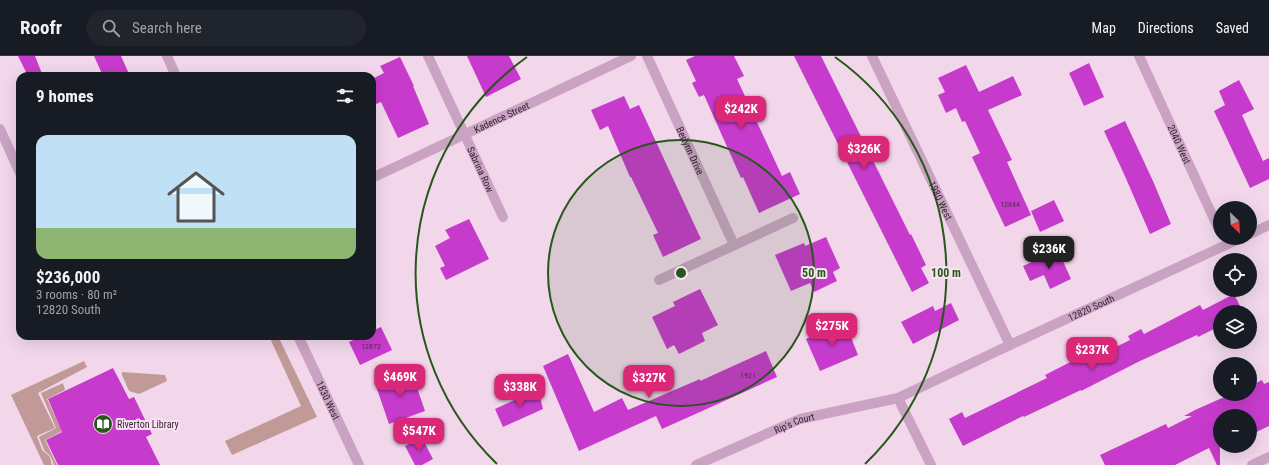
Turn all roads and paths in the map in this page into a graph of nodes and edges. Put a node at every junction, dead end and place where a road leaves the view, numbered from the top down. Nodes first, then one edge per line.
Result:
1 (167, 56) edge
2 (428, 56) edge
3 (631, 56) edge
4 (647, 56) edge
5 (872, 56) edge
6 (1139, 56) edge
7 (174, 72) edge
8 (0, 129) edge
9 (465, 134) junction
10 (16, 164) edge
11 (376, 176) edge
12 (503, 217) dead end
13 (1213, 217) edge
14 (793, 218) dead end
15 (1269, 224) edge
16 (1257, 230) edge
17 (734, 245) junction
18 (1216, 245) edge
19 (659, 280) dead end
20 (300, 340) edge
21 (1010, 345) junction
22 (898, 398) junction
23 (1269, 457) edge
24 (359, 465) edge
25 (696, 465) edge
26 (930, 465) edge
27 (1252, 465) edge

1 - 7 street
2 - 9 street, Sabrina Row
3 - 9 street, Kadence Street
4 - 17 street, Berlynn Drive
5 - 21 street, 1980 West
6 - 13 street, 2040 West
8 - 10 street
9 - 11 street, Kadence Street
9 - 12 street, Sabrina Row
14 - 17 street
15 - 16 street
17 - 19 street
18 - 21 street, 12820 South
20 - 24 street, 1830 West
21 - 22 street, 12820 South
22 - 25 street, Rip's Court
22 - 26 street
23 - 27 street

